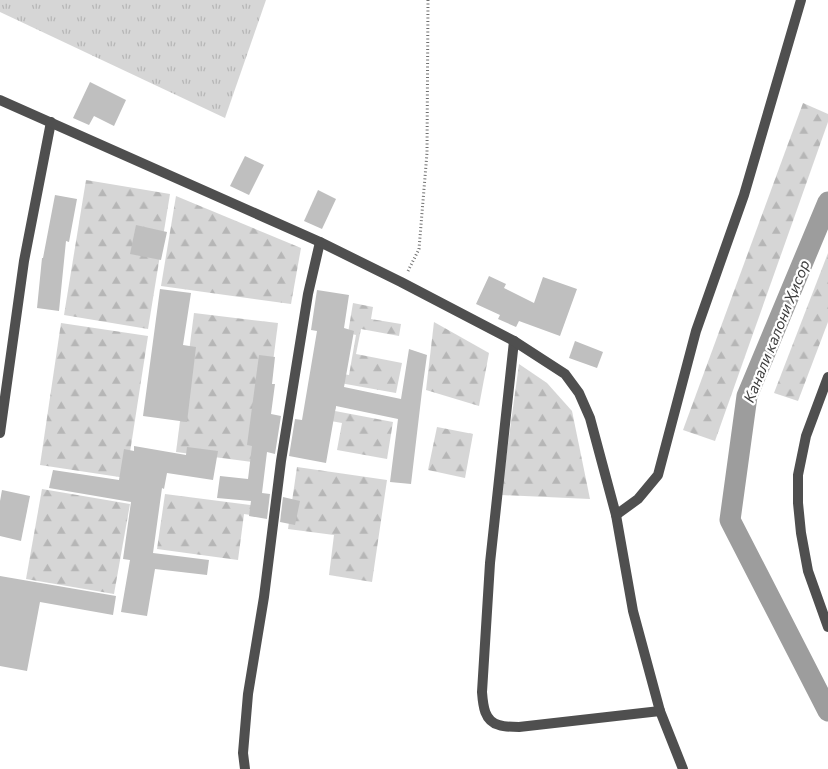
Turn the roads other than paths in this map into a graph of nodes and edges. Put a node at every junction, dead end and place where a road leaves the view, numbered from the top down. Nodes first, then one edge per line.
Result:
1 (801, 0) edge
2 (0, 100) edge
3 (51, 122) junction
4 (320, 242) junction
5 (514, 341) junction
6 (828, 377) edge
7 (0, 433) edge
8 (616, 515) junction
9 (828, 627) edge
10 (660, 711) junction
11 (245, 769) edge
12 (683, 769) edge

1 - 8 street
2 - 3 street
3 - 4 street
3 - 7 street
4 - 5 street
4 - 11 street
5 - 8 street
5 - 10 street
6 - 9 street
8 - 10 street
10 - 12 street

